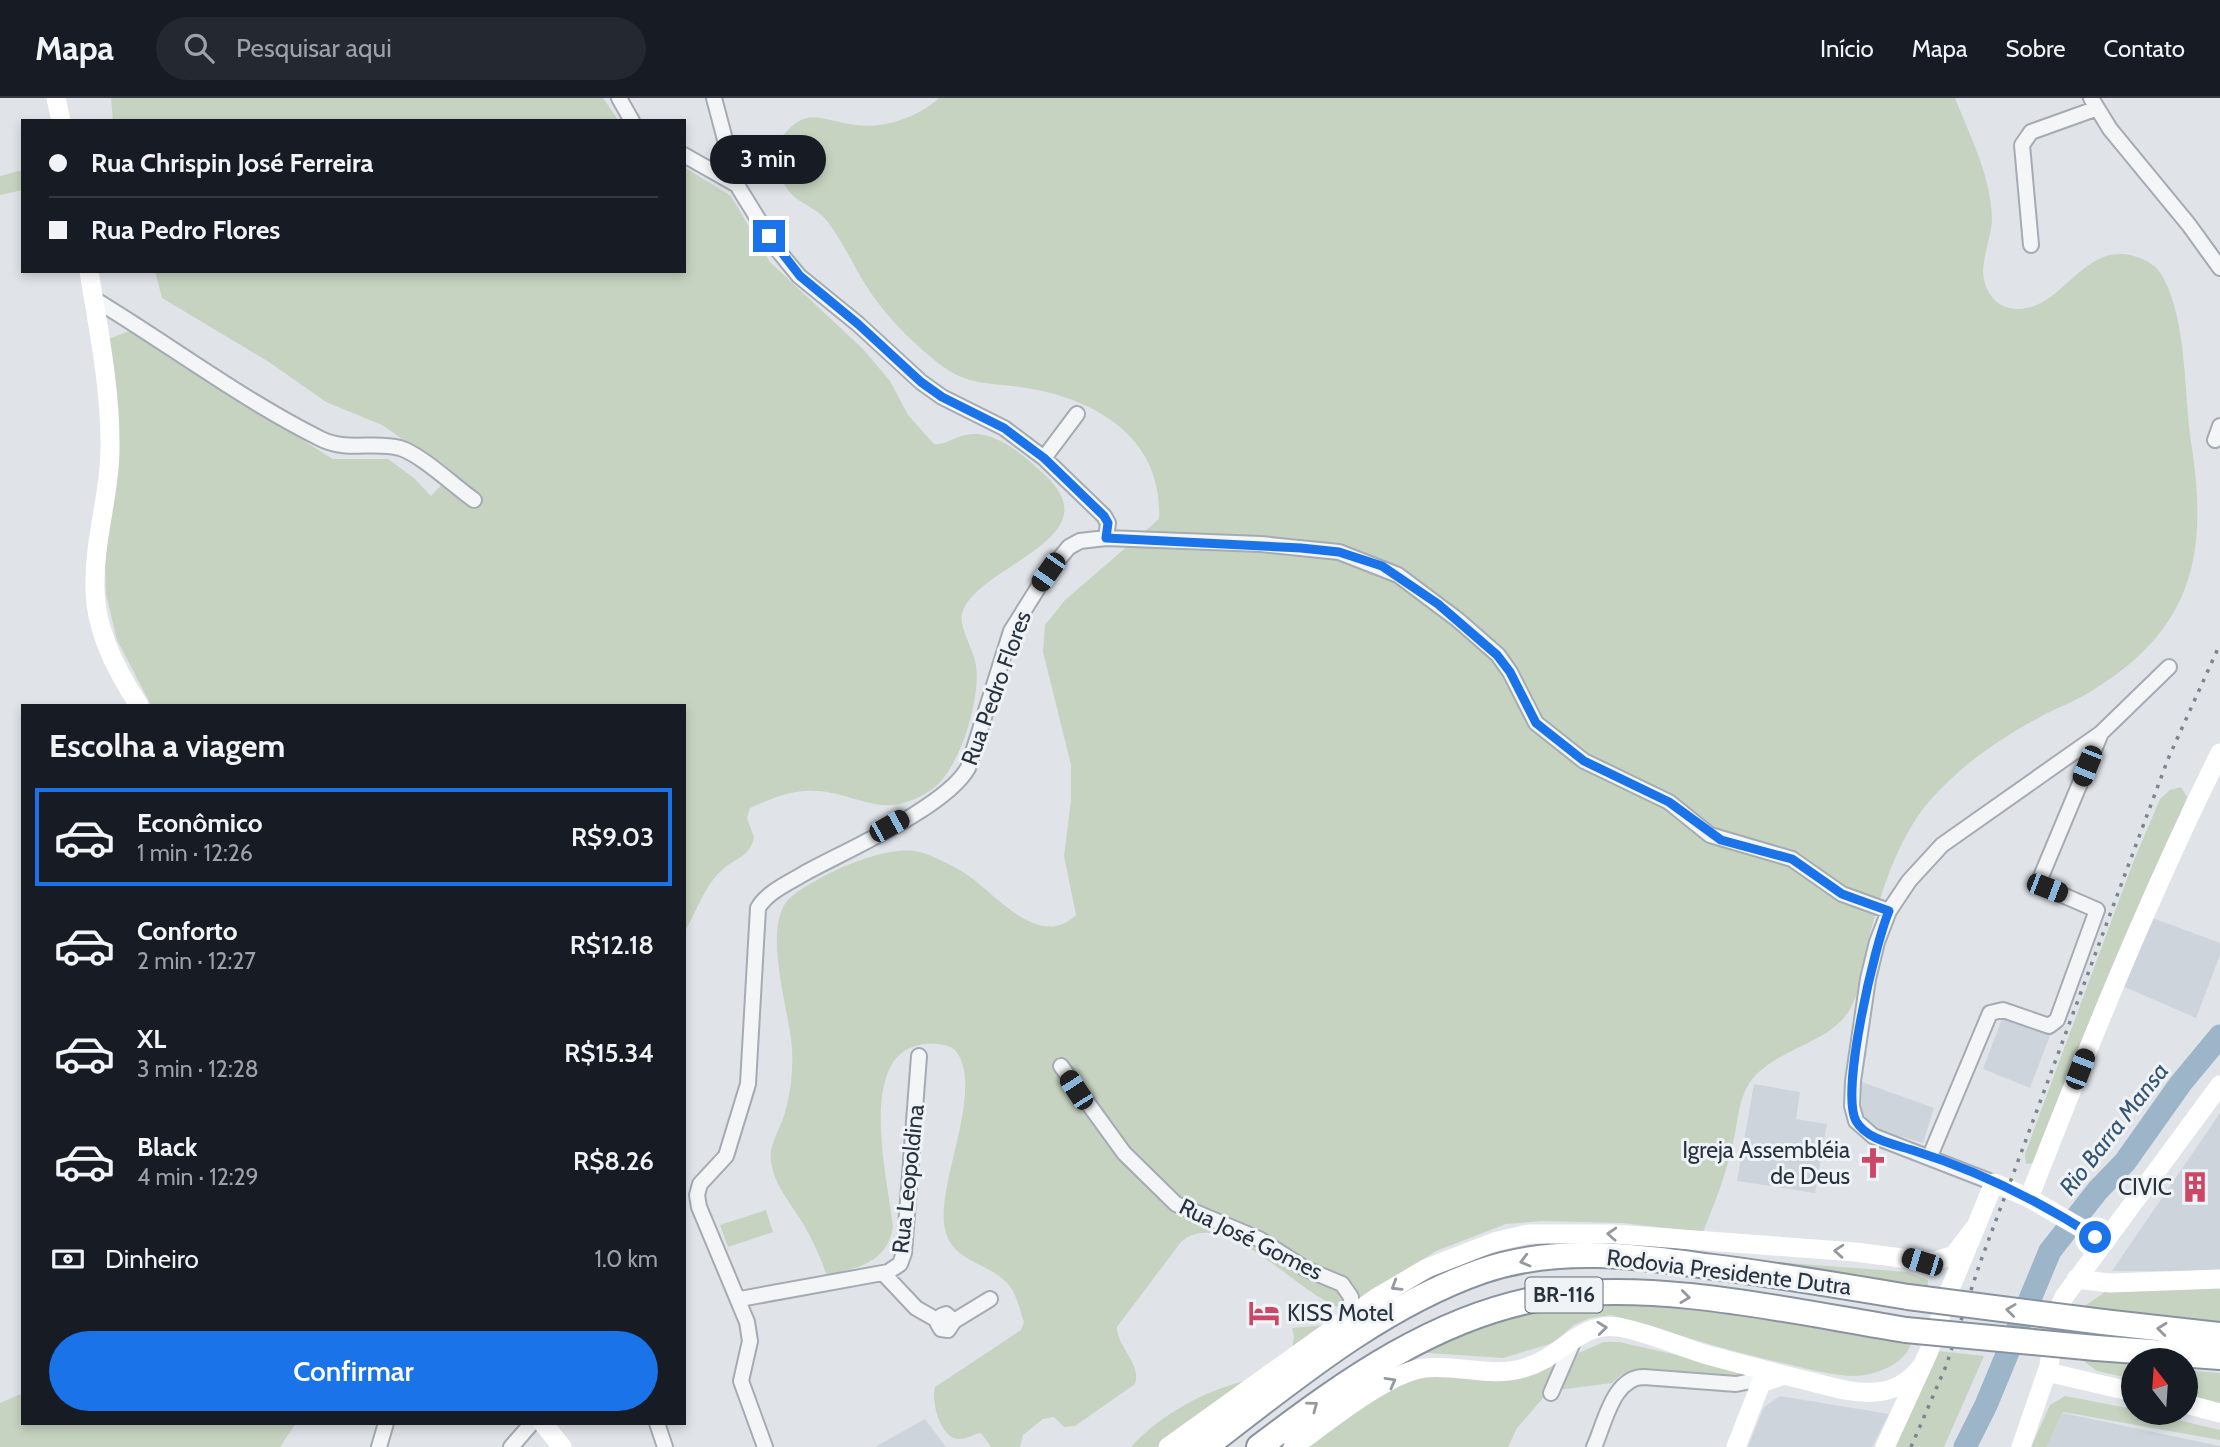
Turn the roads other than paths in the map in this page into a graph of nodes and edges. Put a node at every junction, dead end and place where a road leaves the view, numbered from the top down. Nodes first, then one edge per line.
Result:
1 (57, 98) edge
2 (619, 98) edge
3 (714, 98) edge
4 (2093, 104) edge
5 (61, 119) edge
6 (631, 119) edge
7 (686, 156) edge
8 (737, 186) junction
9 (2031, 245) dead end
10 (2220, 268) edge
11 (89, 273) edge
12 (94, 299) junction
13 (1077, 414) dead end
14 (2220, 426) edge
15 (2215, 440) dead end
16 (1044, 458) junction
17 (474, 500) dead end
18 (1106, 538) junction
19 (2169, 667) dead end
20 (138, 704) edge
21 (2101, 733) junction
22 (2071, 753) junction
23 (2220, 753) edge
24 (2087, 766) junction
25 (1889, 911) junction
26 (919, 1056) dead end
27 (1061, 1066) dead end
28 (2220, 1085) edge
29 (1930, 1156) junction
30 (1994, 1182) junction
31 (2029, 1198) junction
32 (1976, 1226) junction
33 (2097, 1238) junction
34 (1915, 1259) junction
35 (883, 1273) junction
36 (2076, 1279) junction
37 (2220, 1279) edge
38 (1948, 1294) junction
39 (740, 1299) junction
40 (990, 1299) dead end
41 (1350, 1315) junction
42 (2220, 1335) edge
43 (1574, 1339) junction
44 (2096, 1348) junction
45 (2220, 1357) edge
46 (2121, 1358) edge
47 (1321, 1360) junction
48 (2198, 1364) edge
49 (2220, 1365) edge
50 (1920, 1368) junction
51 (2048, 1372) junction
52 (1776, 1375) junction
53 (2121, 1389) edge
54 (1551, 1393) dead end
55 (2198, 1407) edge
56 (2220, 1413) edge
57 (386, 1425) edge
58 (531, 1425) edge
59 (545, 1425) edge
60 (658, 1425) edge
61 (379, 1447) edge
62 (511, 1447) edge
63 (562, 1447) edge
64 (664, 1447) edge
65 (765, 1447) edge
66 (1168, 1447) edge
67 (1184, 1447) edge
68 (1205, 1447) edge
69 (1259, 1447) edge
70 (1293, 1447) edge
71 (1594, 1447) edge
72 (1736, 1447) edge
73 (1885, 1447) edge
74 (2021, 1447) edge

1 - 5 main road
2 - 6 street
3 - 8 street
4 - 9 street
4 - 10 street
7 - 8 street
8 - 16 street
11 - 12 main road
12 - 17 street
12 - 20 main road
13 - 16 street
14 - 15 street
16 - 18 street
18 - 25 street
18 - 39 street, Rua Pedro Flores
19 - 21 street
21 - 22 street
21 - 24 street
22 - 24 street
22 - 25 street
23 - 31 main road
24 - 29 street
25 - 29 street
26 - 35 street, Rua Leopoldina
27 - 41 street, Rua José Gomes
28 - 33 main road
29 - 30 street
30 - 31 main road
30 - 32 main road
31 - 33 main road
32 - 34 main road
32 - 38 main road
33 - 36 main road
34 - 38 main road
34 -> 41 main road
35 - 39 street, Rua Leopoldina
35 - 40 street
36 - 37 main road
36 - 51 main road
38 - 50 main road
39 - 65 street, Rua Pedro Flores
41 - 66 main road
42 -> 47 highway, Rodovia Presidente Dutra / BR-116, bridge
43 -> 52 main road
43 - 54 street
70 -> 43 main road
44 - 45 highway, Rodovia Presidente Dutra / BR-116
44 - 46 highway
69 -> 44 highway, Rodovia Presidente Dutra / BR-116, bridge
47 - 67 highway
47 - 68 highway, Rodovia Presidente Dutra / BR-116
48 - 49 highway
50 - 52 main road
50 - 73 main road
51 - 53 main road
51 - 74 main road
52 - 71 street
52 - 72 main road
55 - 56 main road
57 - 61 street
58 - 62 street
59 - 63 main road
60 - 64 street

